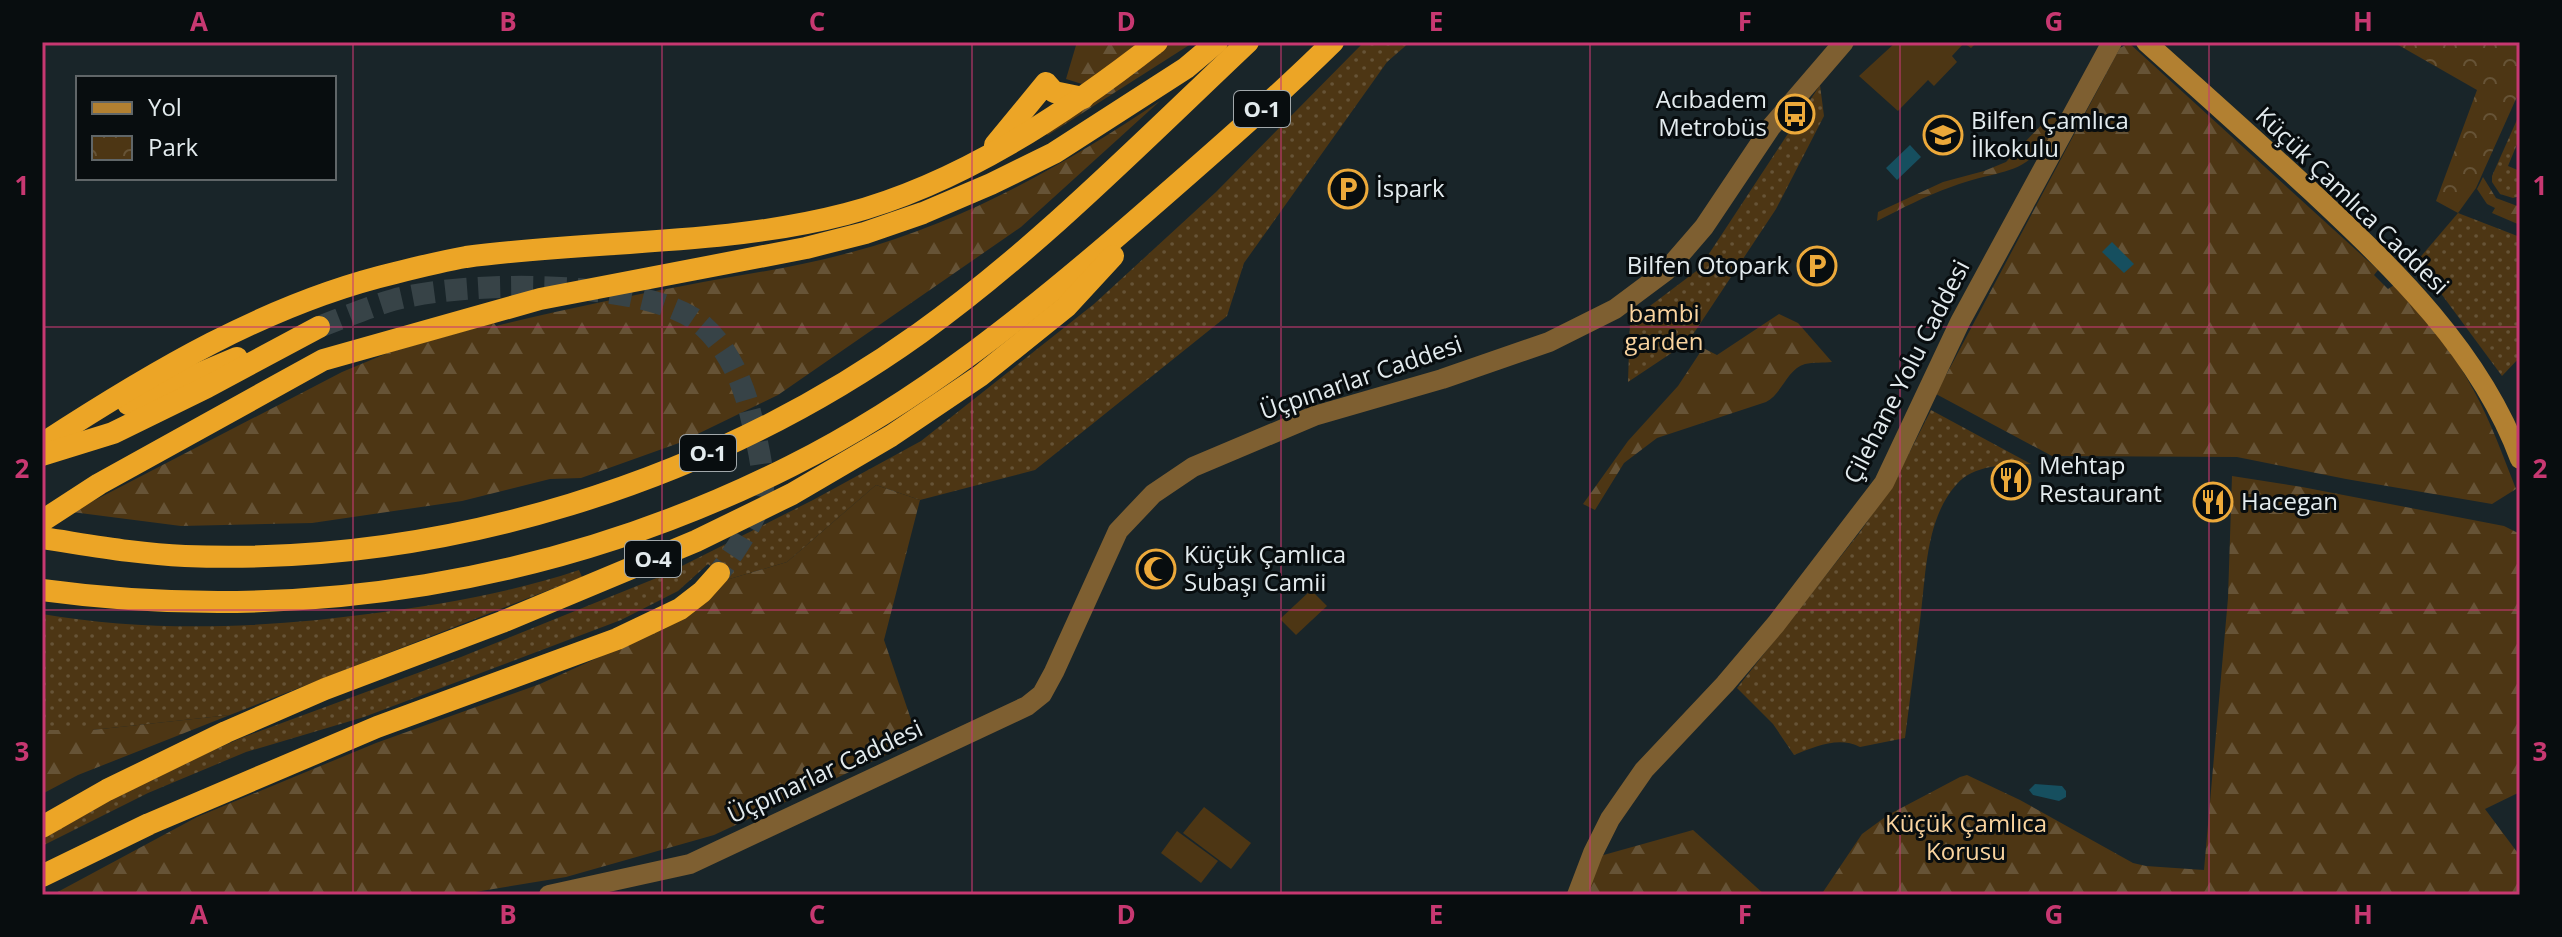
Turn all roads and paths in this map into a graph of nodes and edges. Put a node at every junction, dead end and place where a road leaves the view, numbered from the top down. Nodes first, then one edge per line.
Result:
1 (1157, 42) edge
2 (1217, 42) edge
3 (1248, 42) edge
4 (1333, 42) edge
5 (1844, 42) edge
6 (2112, 42) edge
7 (2146, 42) edge
8 (1083, 98) junction
9 (983, 159) junction
10 (1190, 173) junction
11 (189, 367) junction
12 (42, 449) edge
13 (2520, 459) edge
14 (42, 521) edge
15 (42, 538) edge
16 (719, 573) tunnel mouth
17 (42, 590) edge
18 (42, 827) edge
19 (42, 876) edge
20 (549, 895) edge
21 (1577, 895) edge

1 - 8 highway
2 - 14 highway
3 - 15 highway, O-1
4 - 10 highway, O-1
5 - 20 street, Üçpınarlar Caddesi
6 - 21 street, Çilehane Yolu Caddesi
7 - 13 main road, Küçük Çamlıca Caddesi
8 - 9 highway
8 - 9 highway
9 - 11 highway
10 - 17 highway, O-1
10 - 18 highway, O-4
11 - 12 highway
11 - 12 highway
16 - 19 highway

